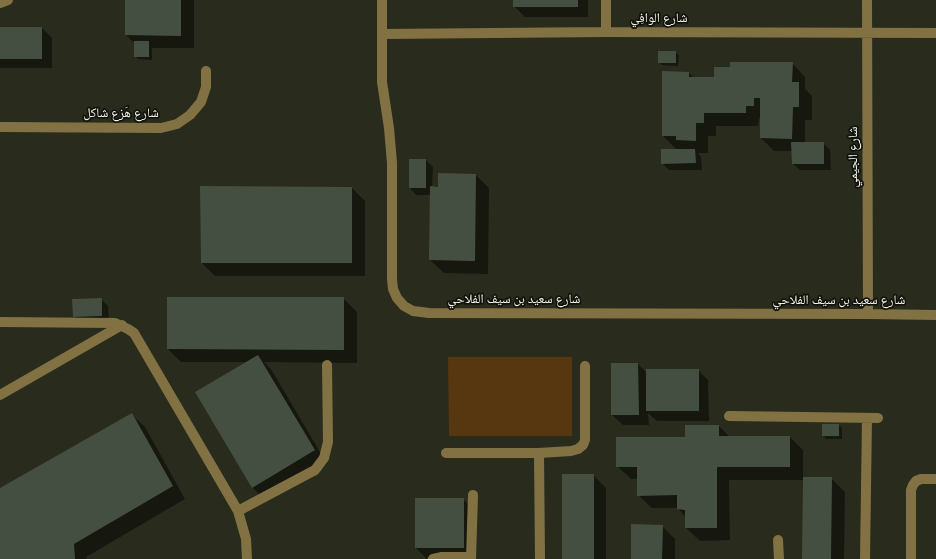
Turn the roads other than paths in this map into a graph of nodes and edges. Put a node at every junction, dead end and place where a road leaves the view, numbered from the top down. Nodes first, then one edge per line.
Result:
1 (8, 0) edge
2 (382, 0) edge
3 (606, 0) edge
4 (867, 0) edge
5 (0, 3) edge
6 (606, 32) junction
7 (867, 32) junction
8 (936, 33) edge
9 (382, 34) junction
10 (206, 71) dead end
11 (0, 127) edge
12 (868, 314) junction
13 (936, 315) edge
14 (0, 322) edge
15 (122, 325) junction
16 (327, 365) dead end
17 (584, 366) dead end
18 (0, 395) edge
19 (729, 416) dead end
20 (867, 418) junction
21 (878, 418) dead end
22 (446, 453) dead end
23 (539, 453) junction
24 (936, 479) edge
25 (473, 495) dead end
26 (238, 511) junction
27 (778, 540) dead end
28 (471, 558) edge
29 (247, 559) edge
30 (433, 559) edge
31 (540, 559) edge
32 (779, 559) edge
33 (865, 559) edge
34 (911, 559) edge

1 - 5 street
2 - 9 street, شارع سعيد بن سيف الفلاحي
3 - 6 street
4 - 7 street, شارع الجيمي
6 - 7 street, شارع الوافِي
6 - 9 street, شارع الوافِي
7 - 8 street, شارع الوافِي
7 - 12 street, شارع الجيمي
9 - 12 street, شارع سعيد بن سيف الفلاحي
10 - 11 street, شارع هَزع شاكل
12 - 13 street, شارع سعيد بن سيف الفلاحي
14 - 15 street
15 - 18 street
15 - 26 street
16 - 26 street
17 - 23 street
19 - 20 street
20 - 21 street
20 - 33 street
22 - 23 street
23 - 31 street
24 - 34 street
25 - 28 street
26 - 29 street
27 - 32 street
28 - 30 street

